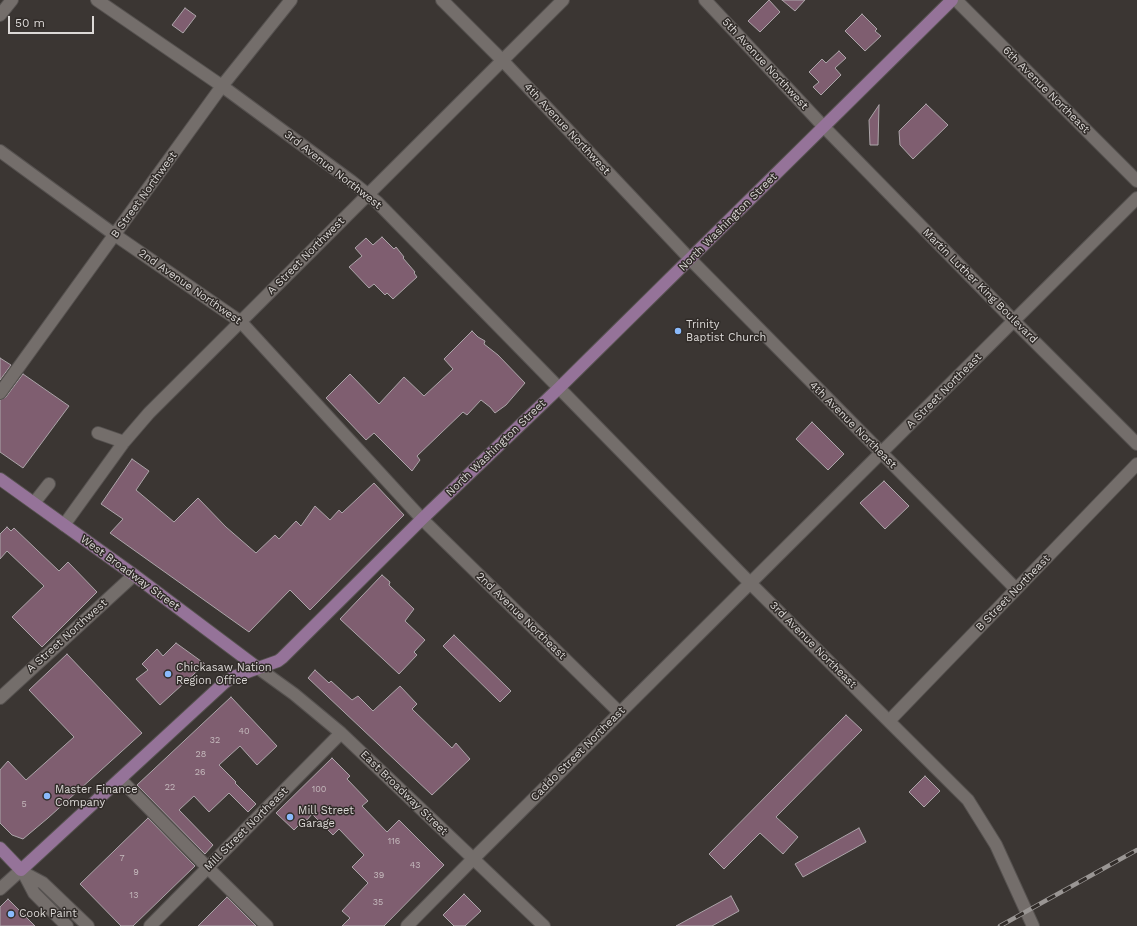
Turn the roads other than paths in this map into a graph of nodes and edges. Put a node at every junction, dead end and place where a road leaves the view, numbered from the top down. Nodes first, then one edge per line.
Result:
1 (12, 0) edge
2 (97, 0) edge
3 (291, 0) edge
4 (442, 0) edge
5 (563, 0) edge
6 (705, 0) edge
7 (952, 0) edge
8 (956, 0) edge
9 (0, 16) edge
10 (503, 61) junction
11 (222, 86) junction
12 (824, 127) junction
13 (0, 151) edge
14 (1137, 180) edge
15 (368, 195) junction
16 (1137, 198) edge
17 (115, 235) junction
18 (690, 259) junction
19 (241, 322) junction
20 (1014, 322) junction
21 (559, 388) junction
22 (0, 394) edge
23 (98, 433) dead end
24 (124, 442) junction
25 (1137, 444) edge
26 (881, 453) junction
27 (1137, 464) edge
28 (0, 479) edge
29 (49, 484) dead end
30 (34, 503) junction
31 (422, 520) junction
32 (64, 525) junction
33 (134, 575) junction
34 (750, 583) junction
35 (1016, 590) junction
36 (258, 668) junction
37 (0, 698) edge
38 (620, 713) junction
39 (889, 721) junction
40 (341, 733) junction
41 (120, 779) junction
42 (0, 848) edge
43 (473, 859) junction
44 (208, 868) junction
45 (21, 870) junction
46 (0, 889) edge
47 (67, 926) edge
48 (88, 926) edge
49 (150, 926) edge
50 (267, 926) edge
51 (407, 926) edge
52 (544, 926) edge
53 (1033, 926) edge

1 - 9 street
2 - 11 street, 3rd Avenue Northwest
3 - 11 street, B Street Northwest
4 - 10 street, 4th Avenue Northwest
5 - 10 street, A Street Northwest
6 - 12 street, 5th Avenue Northwest
7 - 12 main road, North Washington Street
8 - 14 street, 6th Avenue Northeast
10 - 15 street, A Street Northwest
10 - 18 street, 4th Avenue Northwest
11 - 15 street, 3rd Avenue Northwest
11 - 17 street, B Street Northwest
12 - 18 main road, North Washington Street
12 - 20 street, Martin Luther King Boulevard
13 - 17 street, 2nd Avenue Northwest
15 - 19 street, A Street Northwest
15 - 21 street, 3rd Avenue Northwest
16 - 20 street, A Street Northeast
17 - 19 street, 2nd Avenue Northwest
17 - 22 street, B Street Northwest
18 - 21 main road, North Washington Street
18 - 26 street, 4th Avenue Northeast
19 - 24 street, A Street Northwest
19 - 31 street, 2nd Avenue Northwest
20 - 25 street, Martin Luther King Boulevard
20 - 26 street, A Street Northeast
21 - 31 main road, North Washington Street
21 - 34 street, 3rd Avenue Northeast
23 - 24 street
24 - 32 street, A Street Northwest
26 - 34 street, A Street Northeast
26 - 35 street, 4th Avenue Northeast
27 - 35 street, B Street Northeast
28 - 30 main road, West Broadway Street
29 - 30 street
30 - 32 main road, West Broadway Street
31 - 36 main road, North Washington Street
31 - 38 street, 2nd Avenue Northeast
32 - 33 main road, West Broadway Street
33 - 36 main road, West Broadway Street
33 - 37 street, A Street Northwest
34 - 38 street, Caddo Street Northeast
34 - 39 street, 3rd Avenue Northeast
35 - 39 street, B Street Northeast
36 - 40 street, East Broadway Street
36 - 41 main road, North Washington Street
38 - 43 street, Caddo Street Northeast
39 - 53 street, 3rd Avenue Northeast
40 - 43 street, East Broadway Street
40 - 44 street, Mill Street Northeast
41 - 44 street
41 - 45 main road, North Washington Street
42 - 45 main road
43 - 51 street, Caddo Street Northeast
43 - 52 street, East Broadway Street
44 - 49 street, Mill Street Northeast
44 - 50 street
45 - 46 street
45 - 47 street
45 - 48 street

